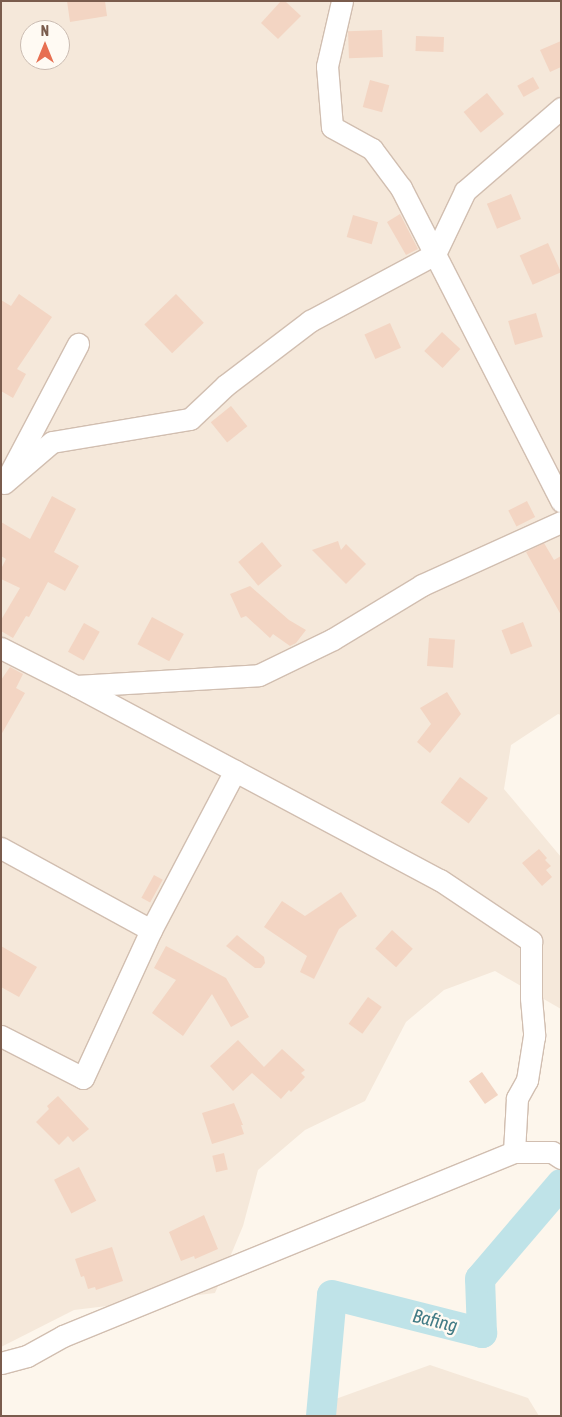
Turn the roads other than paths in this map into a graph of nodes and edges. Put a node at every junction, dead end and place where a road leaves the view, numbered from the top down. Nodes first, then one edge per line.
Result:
1 (342, 1) edge
2 (561, 108) edge
3 (436, 254) junction
4 (78, 344) dead end
5 (3, 486) edge
6 (561, 501) edge
7 (561, 522) edge
8 (1, 648) edge
9 (76, 686) junction
10 (235, 771) junction
11 (1, 848) edge
12 (151, 930) junction
13 (1, 1036) edge
14 (514, 1152) junction
15 (561, 1158) edge
16 (1, 1363) edge

1 - 3 street
2 - 3 street
3 - 5 street
3 - 6 street
4 - 5 street
7 - 9 street
8 - 9 street
9 - 10 street
10 - 12 street
10 - 14 street
11 - 12 street
12 - 13 street
14 - 15 street
14 - 16 street

